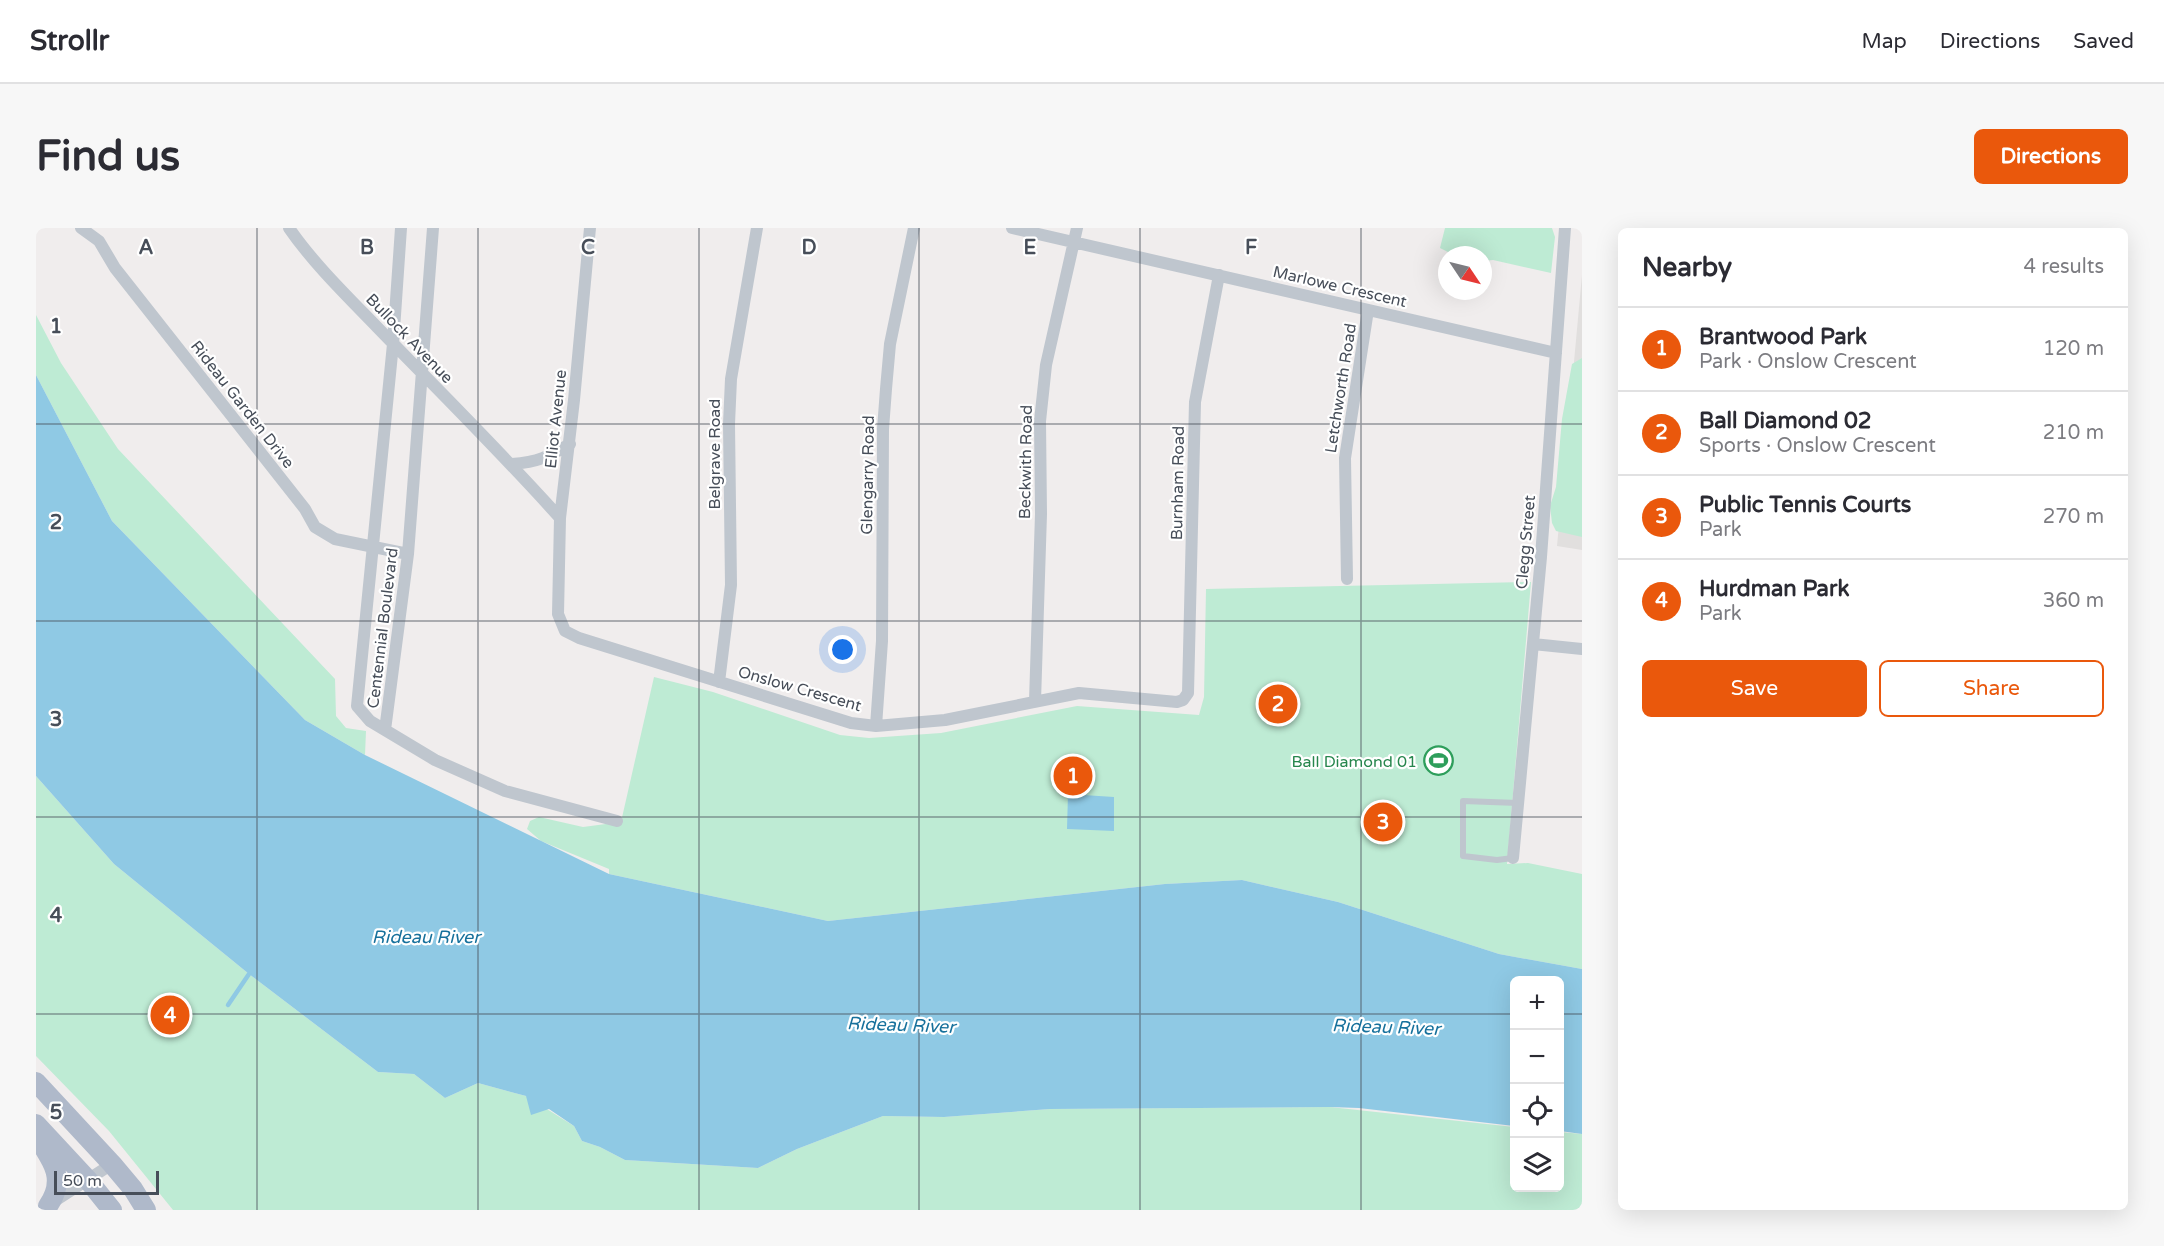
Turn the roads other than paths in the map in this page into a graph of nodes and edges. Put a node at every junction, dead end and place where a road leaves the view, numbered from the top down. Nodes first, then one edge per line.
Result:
1 (81, 228) edge
2 (289, 228) edge
3 (401, 228) edge
4 (433, 228) edge
5 (590, 228) edge
6 (757, 228) edge
7 (914, 228) edge
8 (1012, 228) edge
9 (1077, 228) edge
10 (1565, 228) edge
11 (1075, 241) junction
12 (1219, 275) junction
13 (1368, 310) junction
14 (393, 344) junction
15 (1556, 353) junction
16 (420, 373) junction
17 (570, 444) junction
18 (512, 464) junction
19 (560, 518) junction
20 (372, 546) junction
21 (408, 554) junction
22 (1347, 579) dead end
23 (558, 614) joint
24 (1533, 644) junction
25 (1582, 649) edge
26 (719, 682) junction
27 (1188, 693) joint
28 (1035, 701) junction
29 (876, 726) junction
30 (385, 730) junction
31 (1518, 803) junction
32 (617, 821) dead end
33 (1513, 858) joint
34 (36, 1082) edge
35 (36, 1124) edge
36 (36, 1136) edge
37 (112, 1164) junction
38 (88, 1180) junction
39 (44, 1208) edge
40 (112, 1210) edge
41 (146, 1210) edge

1 - 20 street, Rideau Garden Drive
2 - 14 street, Bullock Avenue
3 - 14 street, Centennial Boulevard
4 - 16 street, Centennial Boulevard
5 - 17 street, Elliot Avenue
6 - 26 street, Belgrave Road
7 - 29 street, Glengarry Road
8 - 11 street, Marlowe Crescent
9 - 11 street, Beckwith Road
10 - 15 street, Clegg Street
11 - 12 street, Marlowe Crescent
11 - 28 street, Beckwith Road
12 - 13 street, Marlowe Crescent
12 - 27 street, Burnham Road
13 - 15 street, Marlowe Crescent
13 - 22 street, Letchworth Road
14 - 16 street, Bullock Avenue
14 - 20 street, Centennial Boulevard
15 - 24 street, Clegg Street
16 - 18 street, Bullock Avenue
16 - 21 street, Centennial Boulevard
17 - 18 street
17 - 19 street, Elliot Avenue
18 - 19 street, Bullock Avenue
19 - 23 street, Elliot Avenue
20 - 21 street, Rideau Garden Drive
20 - 30 street, Centennial Boulevard
21 - 30 street, Centennial Boulevard
23 - 26 street, Onslow Crescent
24 - 25 street
24 - 31 street, Clegg Street
26 - 29 street, Onslow Crescent
27 - 28 street, Onslow Crescent
28 - 29 street, Onslow Crescent
30 - 32 street
31 - 33 street, Clegg Street
31 - 33 lane
34 - 37 main road
35 - 38 main road
36 - 39 main road
37 - 38 street
37 - 41 main road
38 - 39 street
38 - 40 main road

